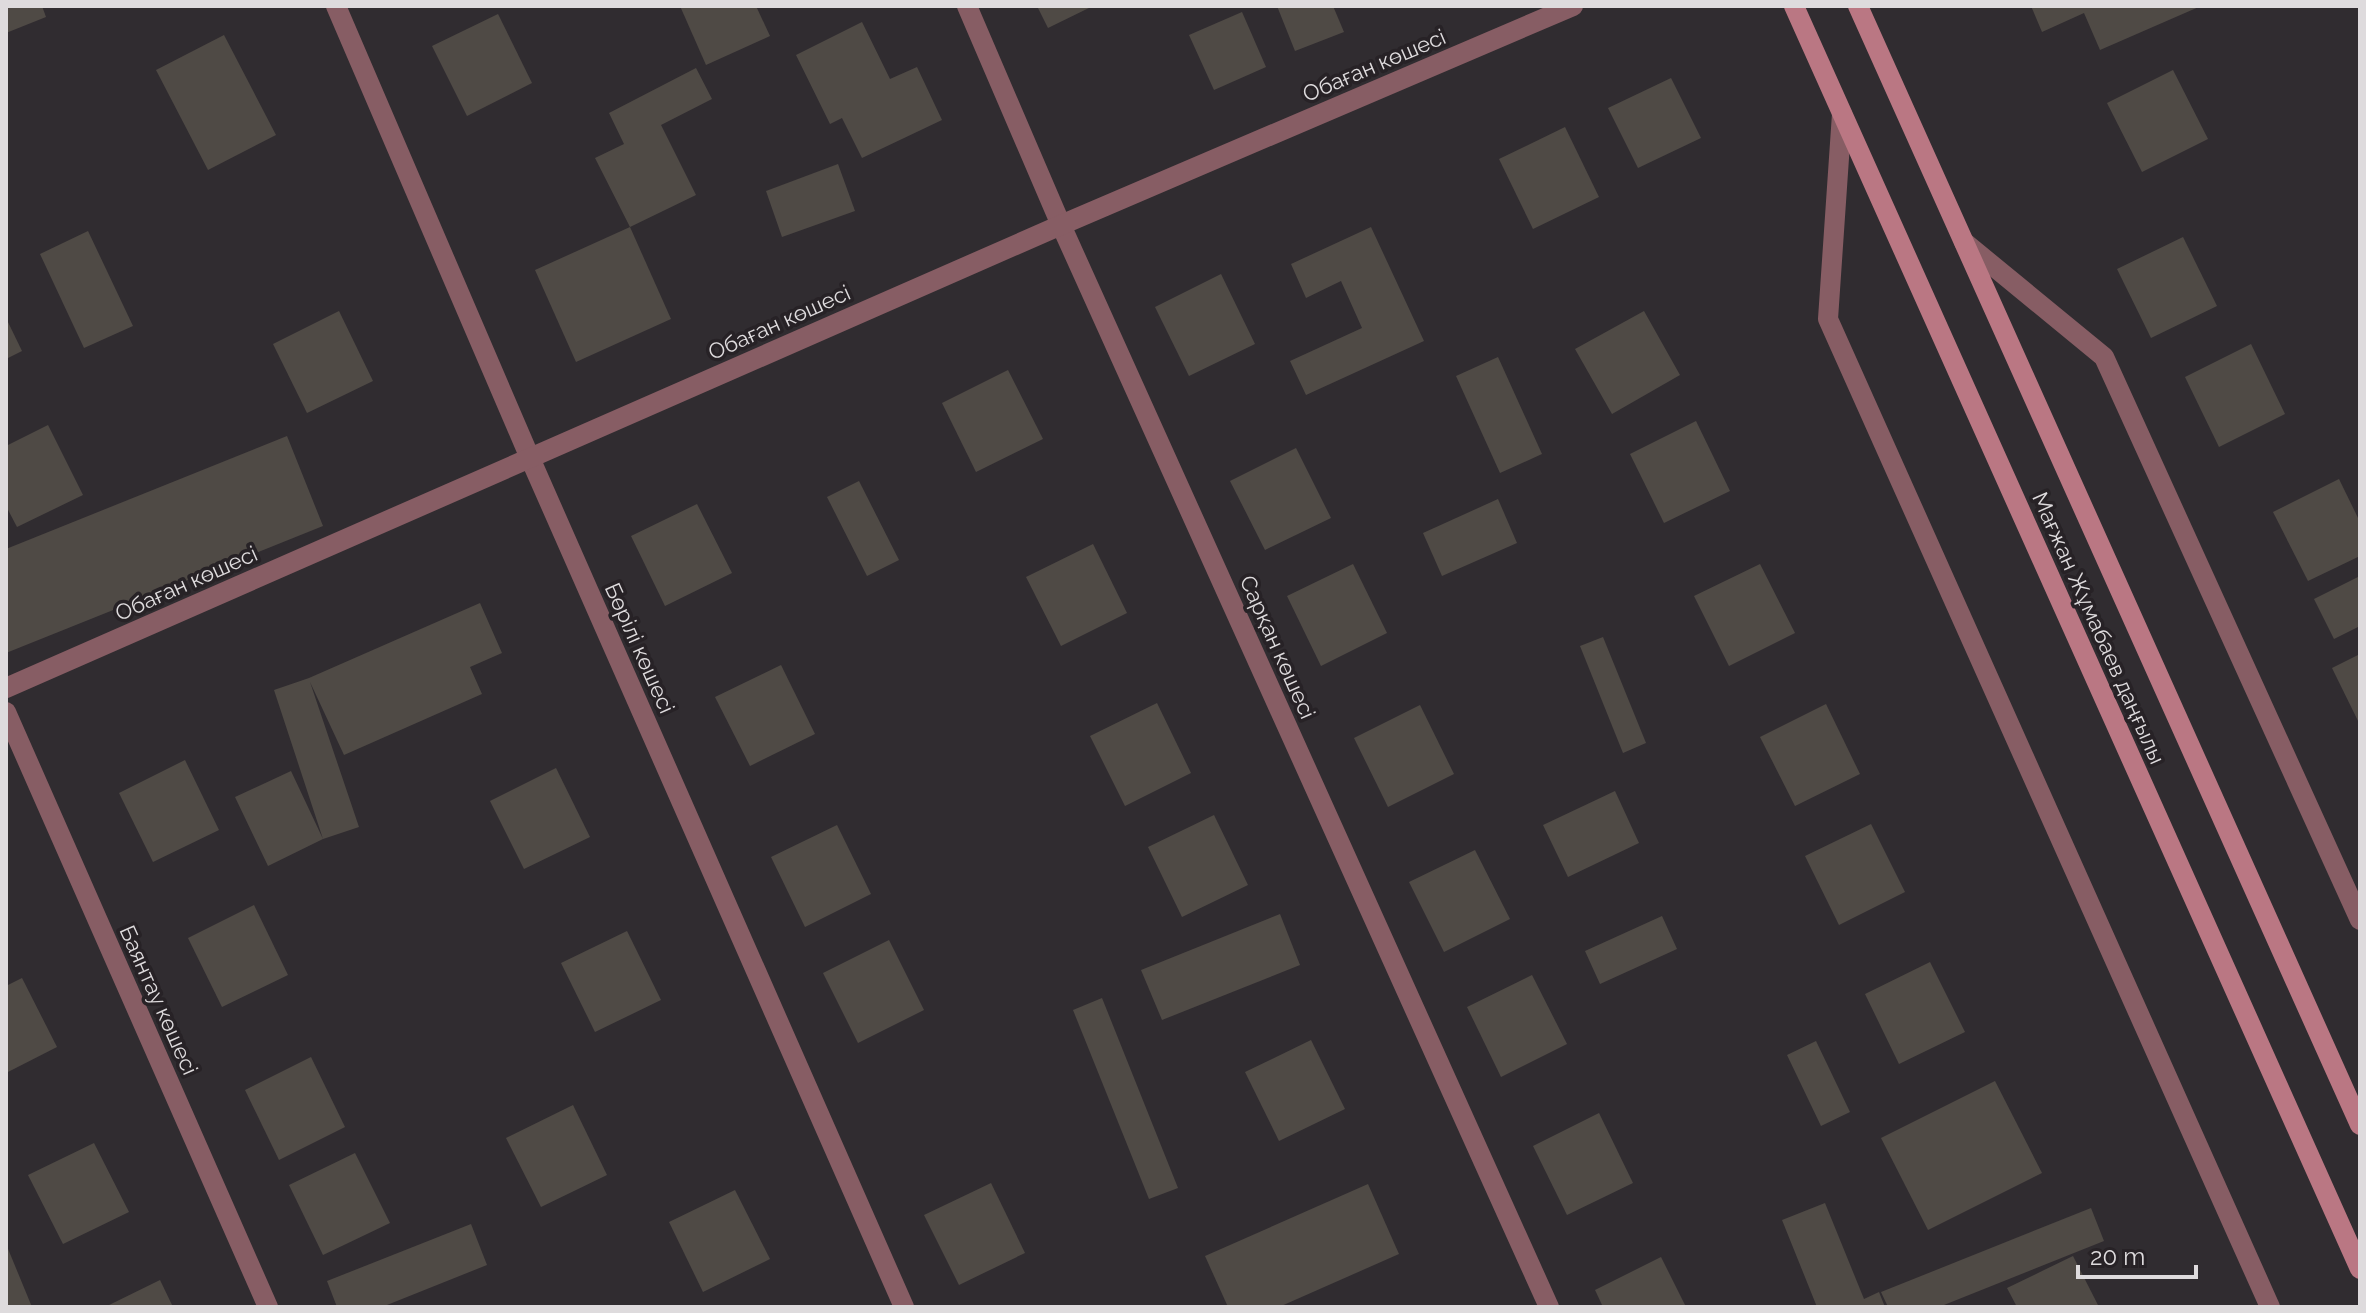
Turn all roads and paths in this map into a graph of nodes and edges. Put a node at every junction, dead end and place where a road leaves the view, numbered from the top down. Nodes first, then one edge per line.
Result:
1 (336, 6) edge
2 (967, 6) edge
3 (1573, 6) edge
4 (1794, 6) edge
5 (1858, 6) edge
6 (1842, 114) junction
7 (1061, 225) junction
8 (1964, 242) junction
9 (530, 458) junction
10 (6, 688) edge
11 (6, 712) edge
12 (2360, 920) edge
13 (2360, 1125) edge
14 (2360, 1269) edge
15 (268, 1307) edge
16 (904, 1307) edge
17 (1549, 1307) edge
18 (2270, 1307) edge

1 - 9 street, Бөрілі көшесі
2 - 7 street, Сарқан көшесі
3 - 7 street, Обаған көшесі
4 - 6 main road, Мағжан Жұмабаев даңғылы
5 - 8 main road, Мағжан Жұмабаев даңғылы
6 - 14 main road, Мағжан Жұмабаев даңғылы
6 - 18 street
7 - 9 street, Обаған көшесі
7 - 17 street, Сарқан көшесі
8 - 12 street, Мағжан Жұмабаев даңғылы
8 - 13 main road, Мағжан Жұмабаев даңғылы
9 - 10 street, Обаған көшесі
9 - 16 street, Бөрілі көшесі
11 - 15 street, Баянтау көшесі

